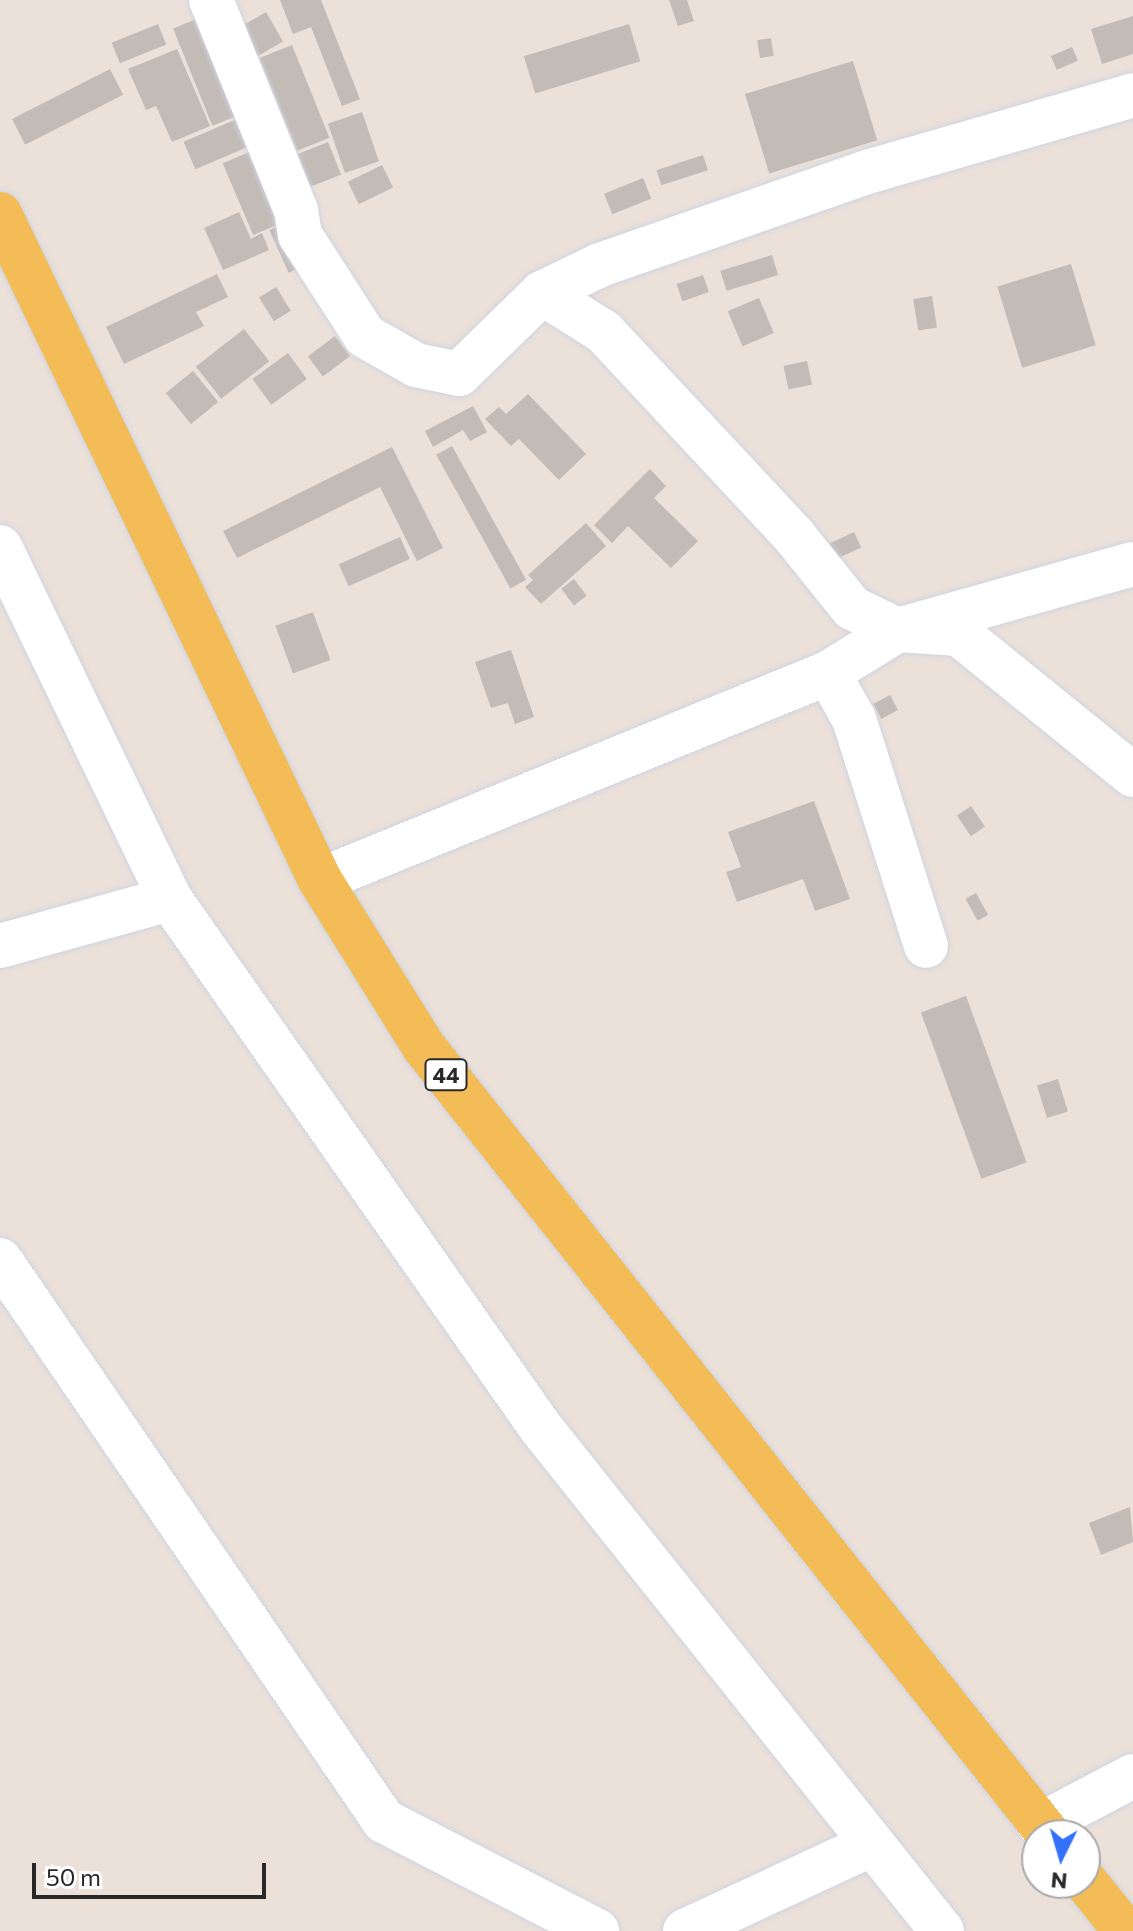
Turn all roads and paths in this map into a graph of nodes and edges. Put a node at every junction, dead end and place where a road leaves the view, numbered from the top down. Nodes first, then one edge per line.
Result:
1 (211, 0) edge
2 (1133, 95) edge
3 (0, 214) edge
4 (542, 293) junction
5 (0, 547) edge
6 (1133, 564) edge
7 (898, 630) junction
8 (828, 673) junction
9 (1133, 775) edge
10 (320, 880) junction
11 (170, 899) junction
12 (0, 946) edge
13 (926, 946) dead end
14 (0, 1260) edge
15 (1133, 1776) edge
16 (1035, 1819) edge
17 (1062, 1819) edge
18 (872, 1844) junction
19 (1099, 1899) edge
20 (597, 1931) edge
21 (685, 1931) edge
22 (942, 1931) edge
23 (1125, 1931) edge

1 - 4 street
2 - 4 street
3 - 10 main road, 44
4 - 7 street
5 - 11 street
6 - 7 street
7 - 8 street
7 - 9 street
8 - 10 street
8 - 13 street
10 - 16 main road, 44
11 - 12 street
11 - 18 street
14 - 20 street
15 - 17 street
18 - 21 street
18 - 22 street
19 - 23 main road

